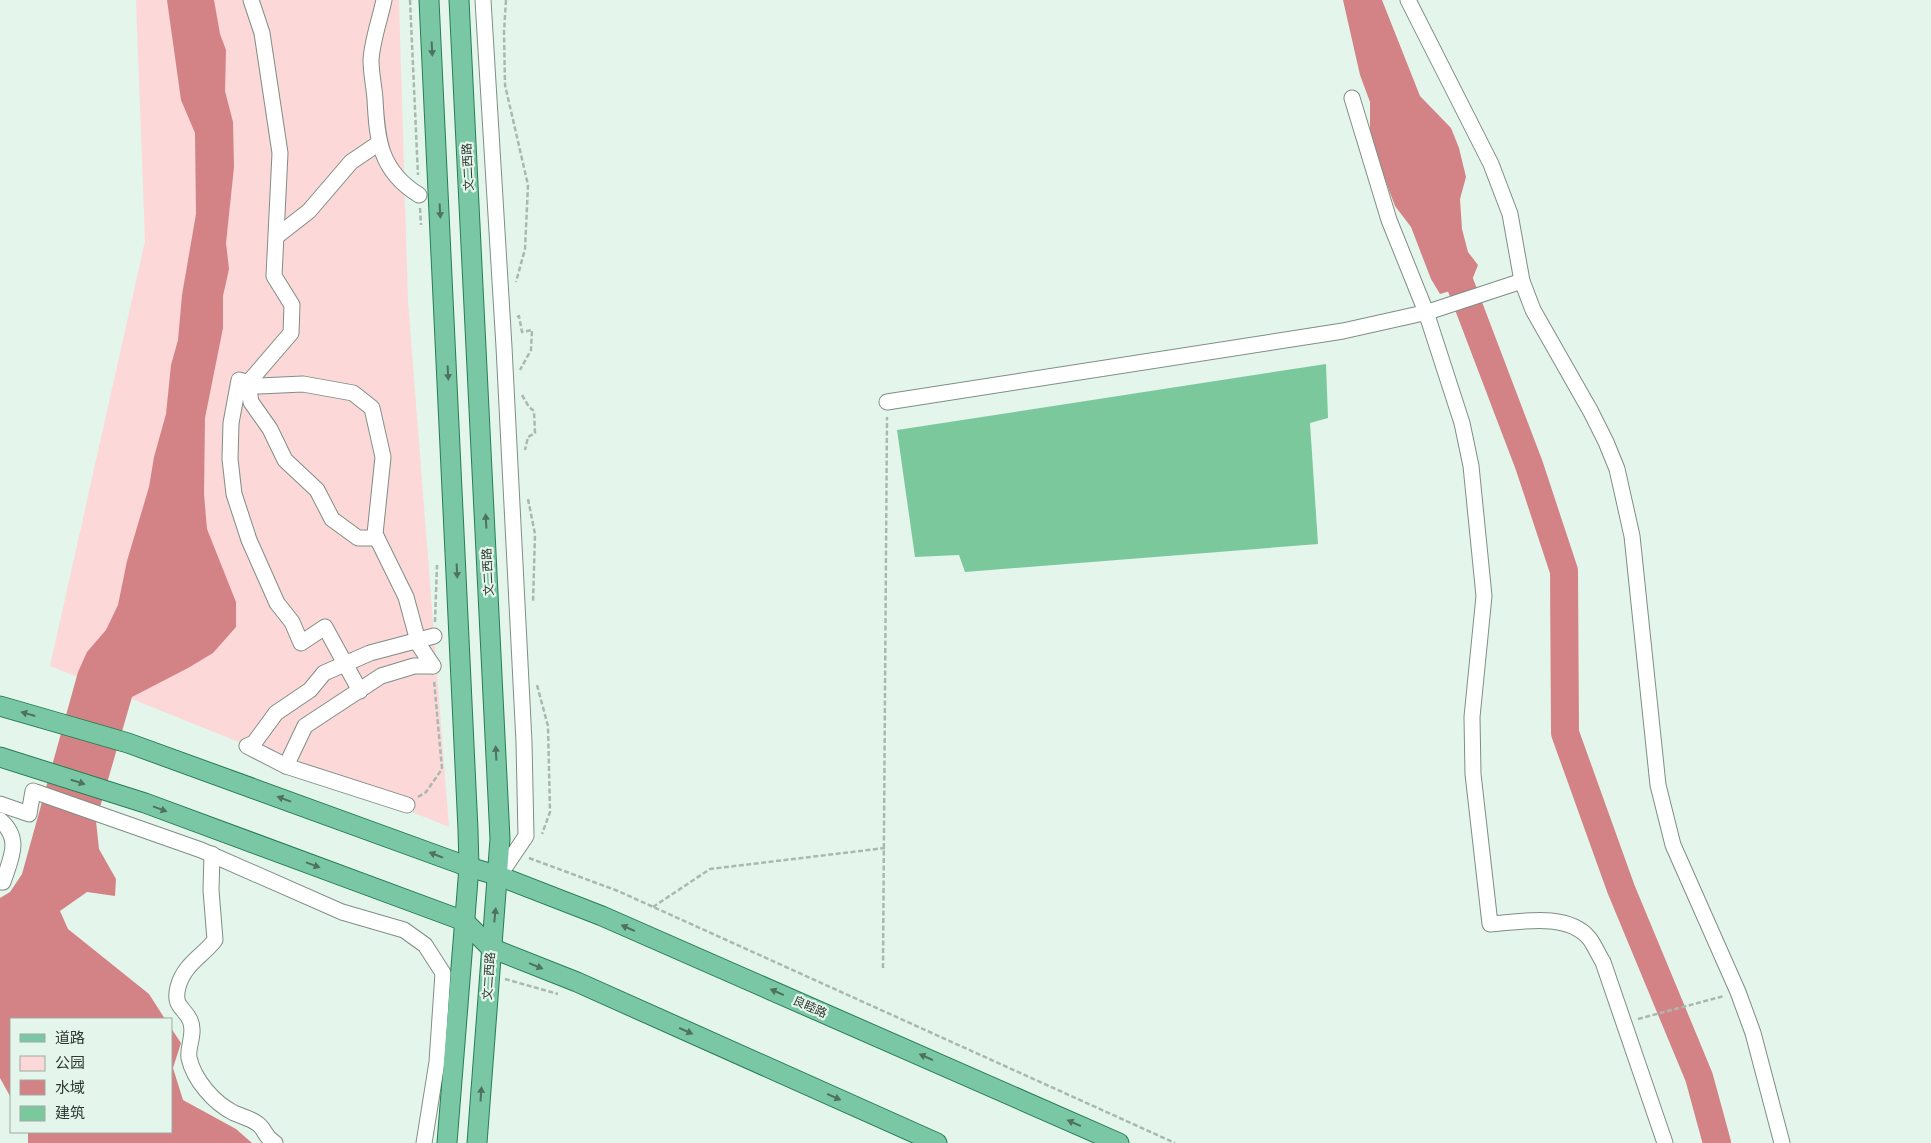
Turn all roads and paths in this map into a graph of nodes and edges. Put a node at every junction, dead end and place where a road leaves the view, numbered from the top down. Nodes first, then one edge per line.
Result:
1 (251, 0) edge
2 (384, 0) edge
3 (410, 0) edge
4 (429, 0) edge
5 (459, 0) edge
6 (483, 0) edge
7 (506, 0) edge
8 (1408, 0) edge
9 (1352, 98) dead end
10 (378, 143) junction
11 (419, 195) junction
12 (421, 228) dead end
13 (277, 236) junction
14 (1521, 282) junction
15 (515, 284) dead end
16 (1427, 312) junction
17 (514, 317) dead end
18 (519, 372) dead end
19 (248, 383) junction
20 (516, 389) dead end
21 (887, 402) joint
22 (524, 452) dead end
23 (528, 497) dead end
24 (377, 538) junction
25 (437, 563) dead end
26 (533, 606) dead end
27 (434, 636) joint
28 (418, 640) junction
29 (345, 664) junction
30 (433, 666) junction
31 (535, 677) dead end
32 (360, 691) junction
33 (0, 706) edge
34 (0, 757) edge
35 (286, 766) junction
36 (0, 804) edge
37 (408, 805) joint
38 (0, 820) edge
39 (540, 840) dead end
40 (885, 848) junction
41 (515, 852) junction
42 (534, 852) dead end
43 (212, 854) junction
44 (530, 858) junction
45 (469, 867) junction
46 (499, 876) junction
47 (0, 882) edge
48 (653, 907) junction
49 (464, 920) junction
50 (491, 948) junction
51 (883, 968) dead end
52 (490, 974) junction
53 (1738, 992) junction
54 (559, 994) dead end
55 (1624, 1023) junction
56 (275, 1143) edge
57 (424, 1143) edge
58 (447, 1143) edge
59 (477, 1143) edge
60 (937, 1143) edge
61 (1119, 1143) edge
62 (1175, 1143) edge
63 (1665, 1143) edge
64 (1782, 1143) edge

1 - 13 street
2 - 10 street
3 - 11 path
4 -> 45 main road
46 -> 5 main road, 文二西路
6 - 41 street
7 - 15 path
8 - 14 street
9 - 16 street
10 - 11 street
10 - 13 street
11 - 12 path
13 - 19 street
14 - 16 street
14 - 53 street
16 - 21 street
16 - 55 street
17 - 18 path
19 - 24 street
19 - 24 street
19 - 29 street
20 - 22 path
21 - 40 path
23 - 26 path
24 - 28 street
25 - 27 path
27 - 28 street
28 - 29 street
28 - 30 street
29 - 32 street
29 - 35 street
30 - 32 street
30 - 37 path
31 - 39 path
32 - 35 street
45 -> 33 main road, 良睦路
34 -> 49 main road
35 - 37 street
36 - 43 street
38 - 47 street
40 - 48 path
40 - 51 path
41 - 44 path
41 - 46 street
42 - 44 path
43 - 56 street
43 - 57 street
44 - 48 path
45 - 46 main road, 良睦路
45 - 49 main road
50 -> 46 main road, 文二西路
61 -> 46 main road, 良睦路
48 - 62 path
49 - 50 main road
49 - 58 main road
50 - 52 main road, 文二西路
50 -> 60 main road
52 - 54 path
59 -> 52 main road, 文二西路
53 - 55 path
53 - 64 street
55 - 63 street

